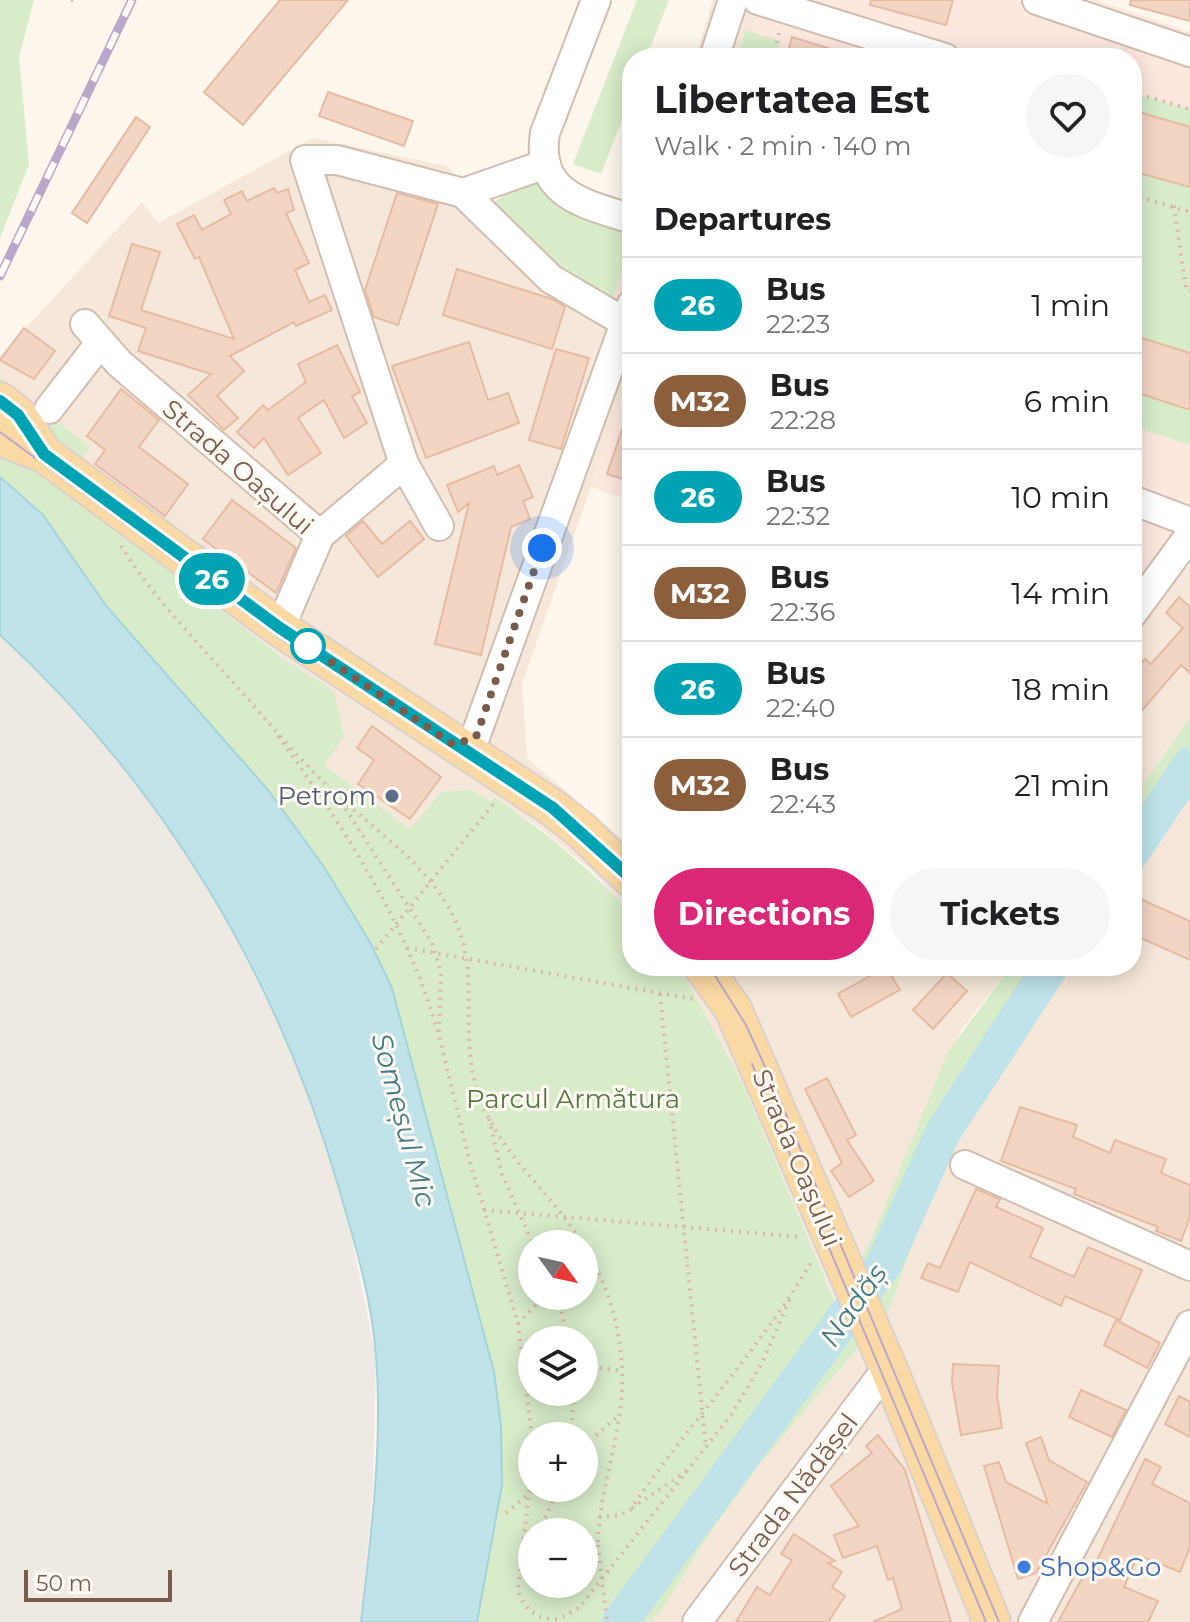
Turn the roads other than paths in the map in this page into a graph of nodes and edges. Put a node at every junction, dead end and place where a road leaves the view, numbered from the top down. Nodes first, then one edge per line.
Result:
1 (596, 0) edge
2 (733, 0) edge
3 (758, 0) edge
4 (1037, 0) edge
5 (717, 48) edge
6 (912, 48) edge
7 (1190, 52) edge
8 (546, 164) junction
9 (463, 193) junction
10 (622, 215) edge
11 (622, 322) edge
12 (622, 341) edge
13 (0, 401) edge
14 (49, 409) dead end
15 (0, 437) edge
16 (44, 454) junction
17 (404, 464) junction
18 (1142, 504) edge
19 (1190, 522) edge
20 (439, 526) dead end
21 (320, 535) junction
22 (1190, 535) edge
23 (1142, 600) edge
24 (280, 628) junction
25 (471, 750) junction
26 (622, 869) edge
27 (700, 983) edge
28 (965, 1165) dead end
29 (1190, 1266) edge
30 (1190, 1325) edge
31 (884, 1358) junction
32 (697, 1622) edge
33 (992, 1622) edge
34 (1033, 1622) edge

1 - 8 street
2 - 5 street
3 - 6 street
4 - 7 street
8 - 9 street
8 - 10 street
9 - 11 street
9 - 17 street
12 - 25 street
13 - 16 main road
14 - 21 street, Strada Oașului
15 - 16 main road
16 - 24 main road
17 - 20 street
17 - 21 street
18 - 19 street
21 - 24 street, Strada Oașului
22 - 23 street
24 - 25 main road
25 - 26 main road
27 - 31 main road, Strada Oașului
28 - 29 street
30 - 34 street
31 - 32 street, Strada Nădășel
31 - 33 main road, Strada Oașului

